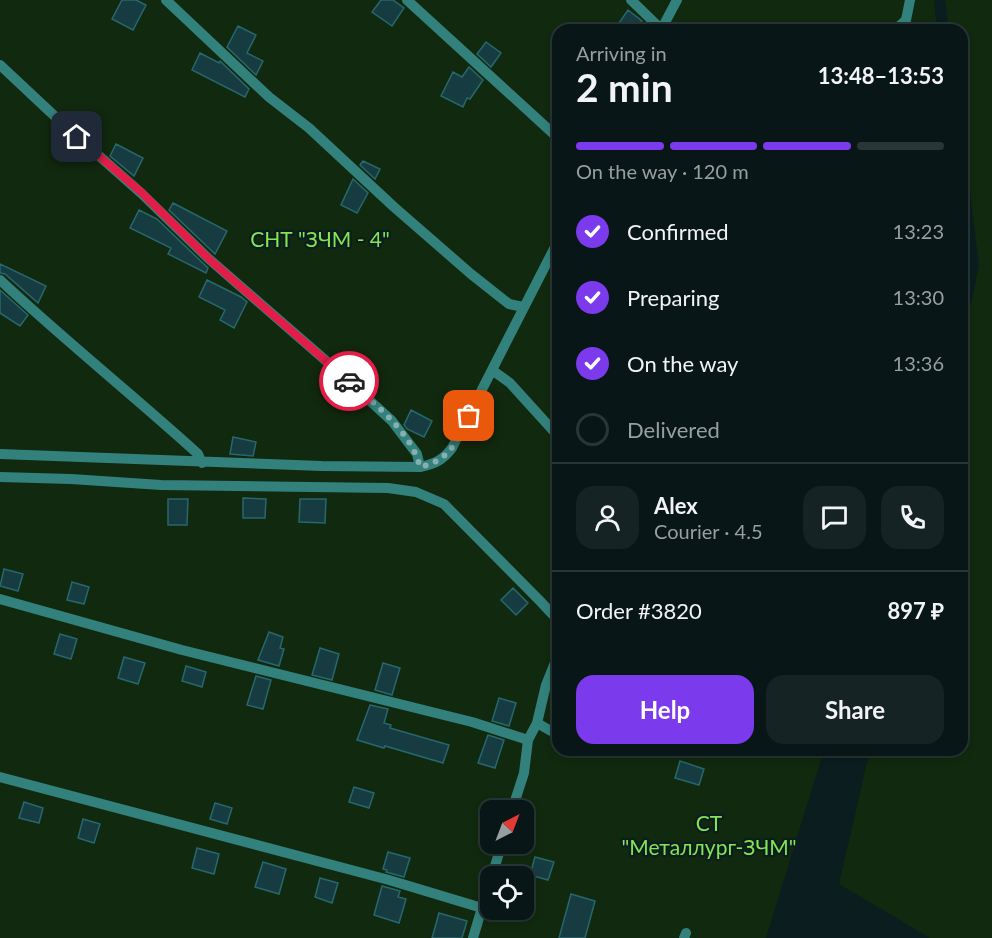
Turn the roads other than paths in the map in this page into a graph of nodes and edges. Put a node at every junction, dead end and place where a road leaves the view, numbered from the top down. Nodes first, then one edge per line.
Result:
1 (166, 0) edge
2 (407, 0) edge
3 (631, 0) edge
4 (677, 0) edge
5 (910, 0) edge
6 (656, 24) edge
7 (664, 24) edge
8 (902, 24) edge
9 (0, 65) edge
10 (552, 133) edge
11 (552, 252) edge
12 (0, 280) edge
13 (523, 307) junction
14 (492, 370) junction
15 (552, 429) edge
16 (0, 454) edge
17 (202, 463) junction
18 (420, 467) junction
19 (0, 477) edge
20 (0, 599) edge
21 (552, 614) edge
22 (552, 670) edge
23 (537, 723) junction
24 (552, 731) edge
25 (528, 740) junction
26 (0, 777) edge
27 (515, 800) edge
28 (480, 907) edge
29 (480, 914) edge
30 (472, 938) edge

1 - 13 lane
2 - 10 lane
3 - 6 lane
4 - 7 lane
5 - 8 lane
9 - 18 lane
11 - 13 lane
12 - 17 lane
13 - 14 lane
14 - 15 lane
14 - 18 lane
16 - 17 lane
17 - 18 lane
19 - 21 lane
20 - 25 lane
22 - 23 lane
23 - 24 lane
23 - 25 lane
25 - 27 lane
26 - 28 lane
29 - 30 lane

